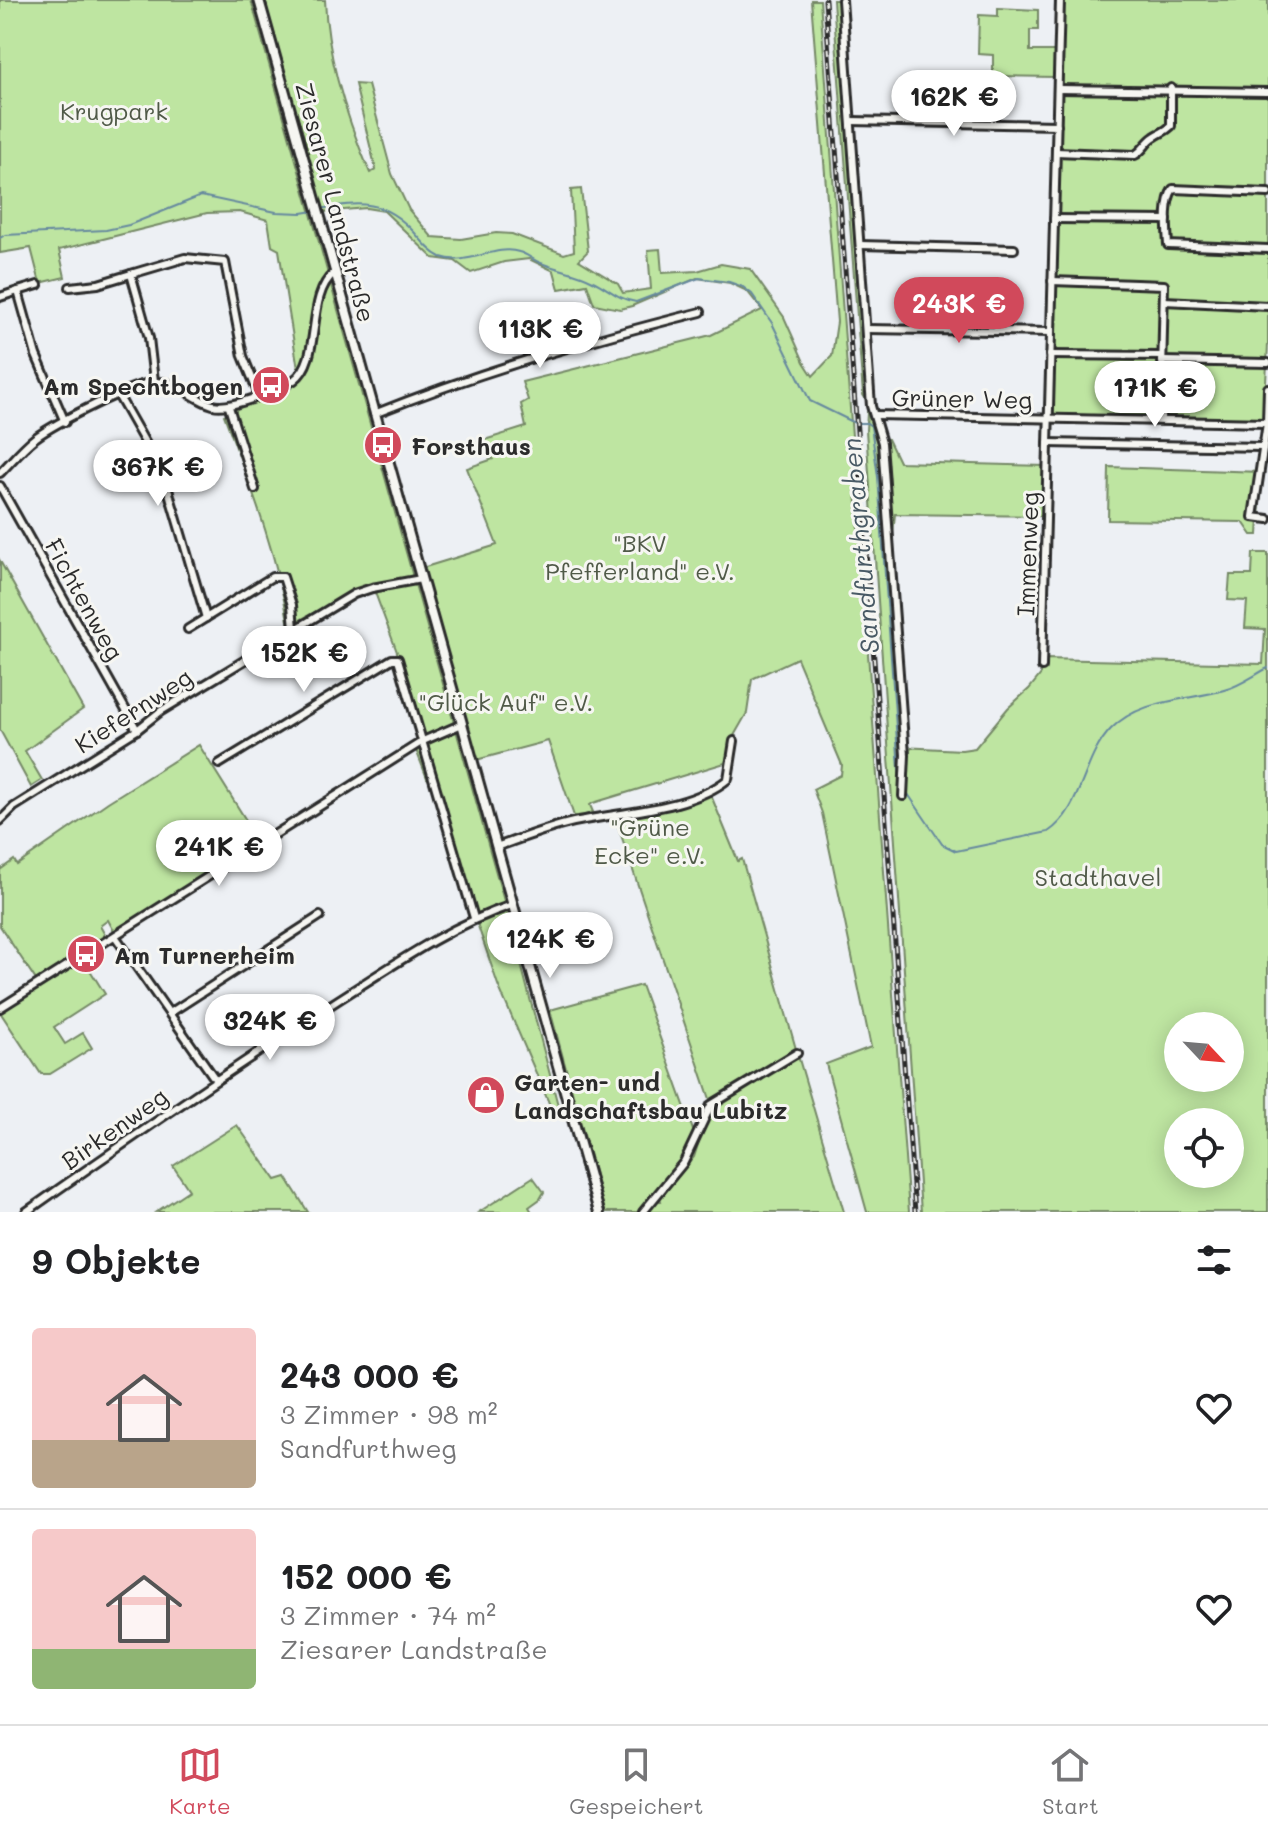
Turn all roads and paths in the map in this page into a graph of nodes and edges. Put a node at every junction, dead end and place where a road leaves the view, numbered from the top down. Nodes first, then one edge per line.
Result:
1 (259, 0) edge
2 (842, 0) edge
3 (1060, 0) edge
4 (1171, 88) junction
5 (1058, 89) junction
6 (1268, 92) edge
7 (851, 121) junction
8 (1057, 125) junction
9 (1056, 152) junction
10 (1268, 193) edge
11 (1054, 219) junction
12 (1167, 220) junction
13 (860, 245) junction
14 (1014, 249) dead end
15 (1268, 249) edge
16 (334, 273) junction
17 (131, 274) junction
18 (1052, 281) junction
19 (38, 285) dead end
20 (70, 287) dead end
21 (18, 291) junction
22 (0, 297) edge
23 (1164, 301) junction
24 (1268, 306) edge
25 (701, 312) dead end
26 (867, 329) junction
27 (1051, 332) junction
28 (1050, 355) junction
29 (1162, 359) junction
30 (1268, 363) edge
31 (154, 381) junction
32 (1268, 388) edge
33 (118, 395) junction
34 (259, 395) junction
35 (229, 407) junction
36 (374, 414) junction
37 (875, 415) junction
38 (1049, 418) junction
39 (1161, 419) junction
40 (65, 422) junction
41 (1267, 423) edge
42 (1048, 443) junction
43 (1262, 447) junction
44 (1259, 468) junction
45 (1268, 468) edge
46 (0, 473) edge
47 (0, 486) edge
48 (255, 489) dead end
49 (1268, 519) edge
50 (421, 579) junction
51 (206, 618) junction
52 (294, 628) junction
53 (188, 629) dead end
54 (1042, 667) dead end
55 (462, 724) junction
56 (137, 730) junction
57 (423, 741) junction
58 (734, 741) dead end
59 (219, 764) dead end
60 (903, 796) dead end
61 (2, 817) edge
62 (496, 847) junction
63 (512, 905) junction
64 (320, 916) dead end
65 (474, 918) junction
66 (115, 936) junction
67 (0, 1008) edge
68 (170, 1013) junction
69 (797, 1053) dead end
70 (215, 1079) junction
71 (26, 1212) edge
72 (599, 1212) edge
73 (643, 1212) edge

1 - 16 main road, Ziesarer Landstraße
2 - 7 street
3 - 5 street, Immenweg
4 - 5 street
4 - 6 street
4 - 9 street
5 - 8 street, Immenweg
7 - 8 street
7 - 13 street
8 - 9 street, Immenweg
9 - 11 street, Immenweg
10 - 12 street
11 - 12 street
11 - 18 street, Immenweg
12 - 15 street
13 - 14 street
13 - 26 street
16 - 34 street
16 - 36 main road, Ziesarer Landstraße
17 - 20 street
17 - 31 street
17 - 34 street
18 - 23 street
18 - 27 street, Immenweg
19 - 21 street
21 - 22 street
21 - 40 street
23 - 24 street
23 - 29 street
25 - 36 street
26 - 27 street
26 - 37 street
27 - 28 street, Immenweg
28 - 29 street
28 - 38 street, Immenweg
29 - 30 street
29 - 39 street
31 - 33 street
31 - 35 street
32 - 41 street
33 - 40 street
33 - 51 street
34 - 35 street
35 - 48 street
36 - 50 main road, Ziesarer Landstraße
37 - 38 street, Grüner Weg
37 - 60 street
38 - 39 street
38 - 42 street, Immenweg
39 - 41 street
40 - 46 street
41 - 43 street
42 - 43 street
42 - 54 street, Immenweg
43 - 44 street
44 - 45 street
44 - 49 street
47 - 56 street, Fichtenweg
50 - 52 street, Kiefernweg
50 - 55 main road, Ziesarer Landstraße
51 - 52 street
51 - 53 street
52 - 56 street, Kiefernweg
55 - 57 street
55 - 62 main road, Ziesarer Landstraße
56 - 61 street, Kiefernweg
57 - 59 street
57 - 65 street
57 - 66 street
58 - 62 street
62 - 63 main road, Ziesarer Landstraße
63 - 65 street, Birkenweg
63 - 72 main road, Ziesarer Landstraße
64 - 68 street
65 - 70 street, Birkenweg
66 - 67 street
66 - 68 street
68 - 70 street
69 - 73 street
70 - 71 street, Birkenweg

